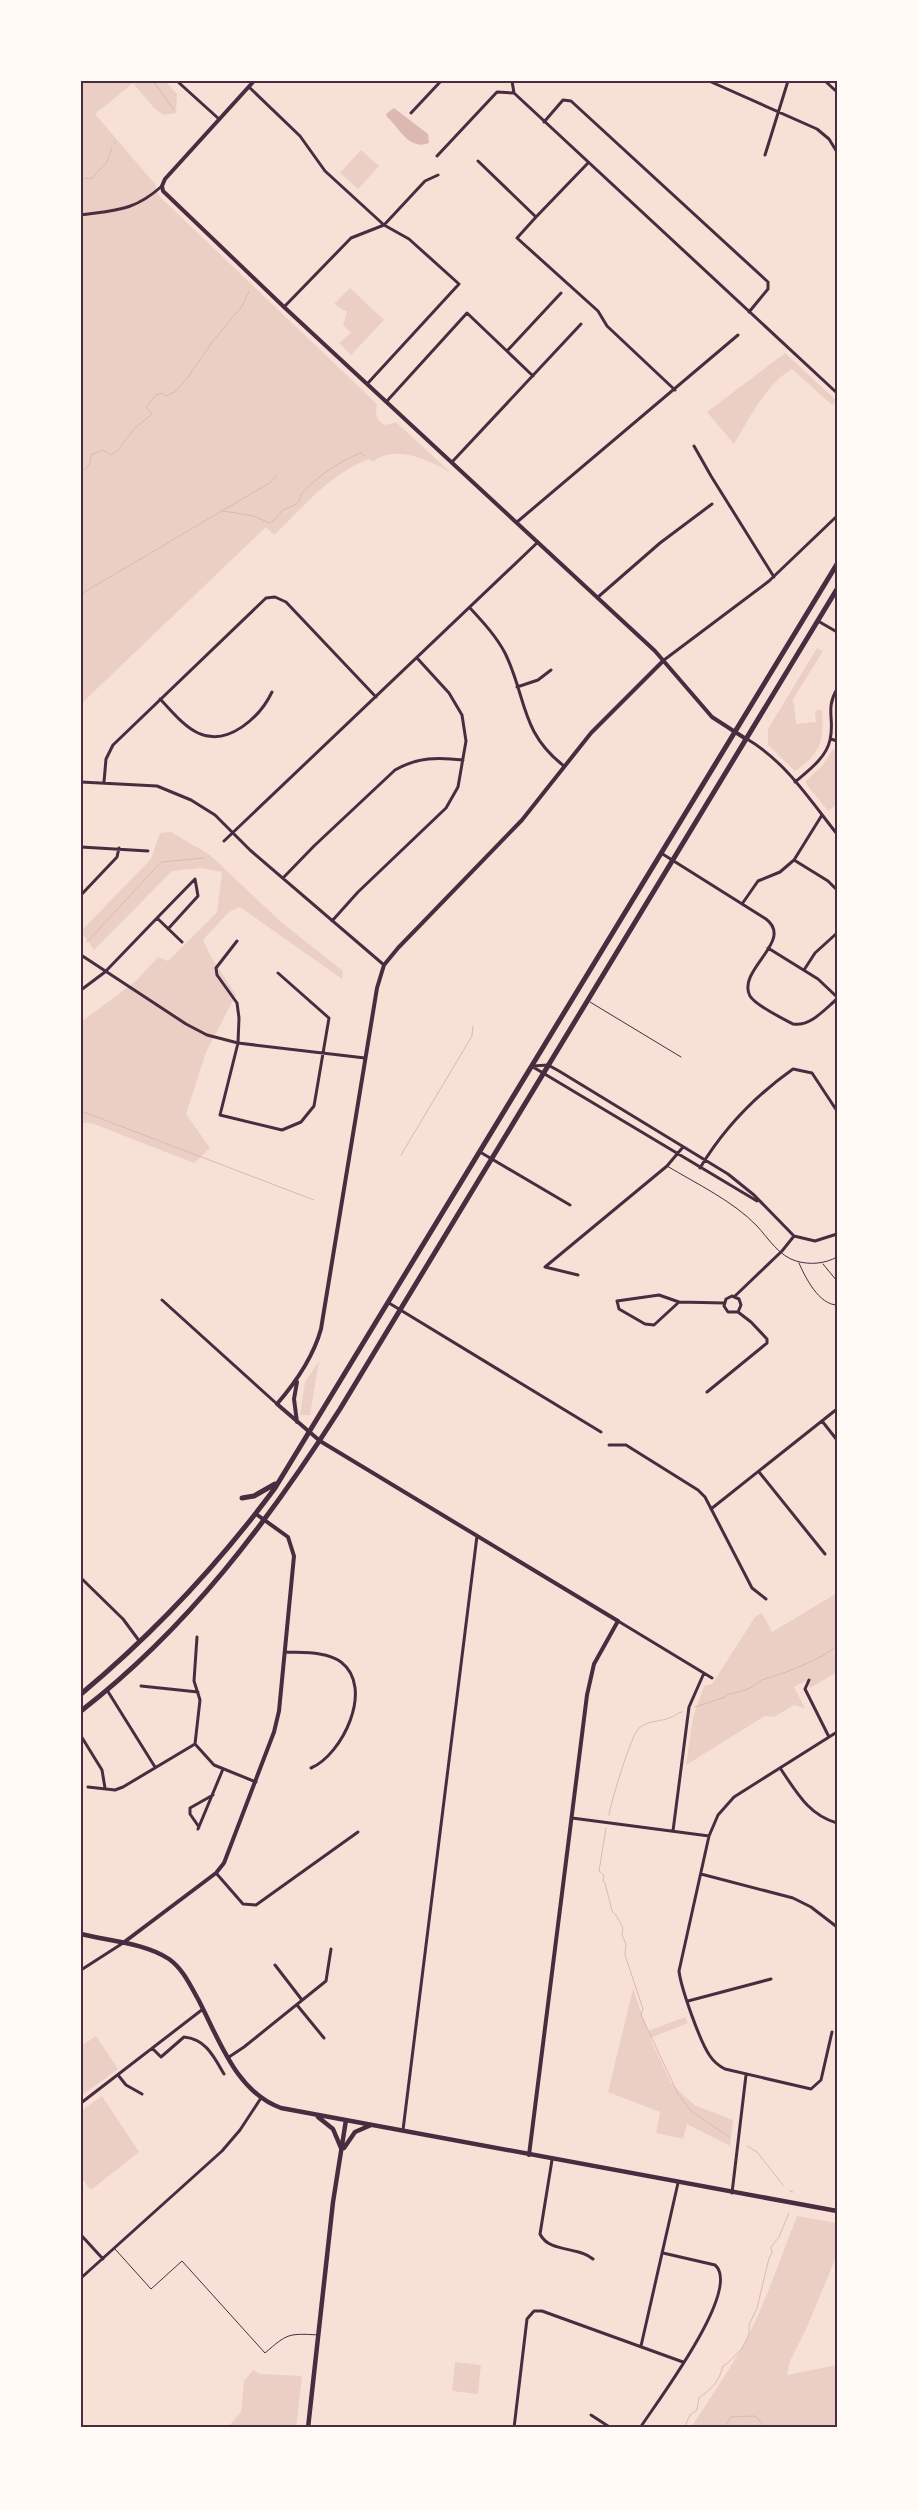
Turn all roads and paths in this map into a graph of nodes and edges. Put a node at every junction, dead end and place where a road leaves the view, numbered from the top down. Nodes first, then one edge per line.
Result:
1 (178, 81) edge
2 (254, 81) edge
3 (441, 81) edge
4 (512, 81) edge
5 (709, 81) edge
6 (788, 81) edge
7 (825, 81) edge
8 (248, 87) junction
9 (837, 92) edge
10 (514, 94) junction
11 (779, 112) junction
12 (411, 113) dead end
13 (219, 119) junction
14 (544, 122) junction
15 (837, 152) edge
16 (765, 155) dead end
17 (437, 156) dead end
18 (478, 161) dead end
19 (588, 163) junction
20 (438, 175) dead end
21 (162, 186) junction
22 (81, 215) edge
23 (536, 217) junction
24 (384, 225) junction
25 (561, 293) dead end
26 (284, 307) junction
27 (749, 312) junction
28 (581, 324) dead end
29 (738, 335) dead end
30 (507, 351) junction
31 (533, 376) junction
32 (368, 383) junction
33 (675, 390) junction
34 (837, 393) edge
35 (387, 401) junction
36 (694, 446) dead end
37 (452, 462) junction
38 (712, 504) dead end
39 (837, 516) edge
40 (517, 522) junction
41 (538, 542) junction
42 (837, 564) edge
43 (774, 577) junction
44 (837, 589) edge
45 (598, 597) junction
46 (470, 608) junction
47 (818, 621) junction
48 (837, 632) edge
49 (417, 658) junction
50 (664, 660) junction
51 (552, 670) dead end
52 (517, 687) junction
53 (837, 689) edge
54 (272, 692) dead end
55 (376, 697) junction
56 (160, 699) junction
57 (735, 733) junction
58 (746, 739) junction
59 (831, 739) junction
60 (837, 741) edge
61 (463, 760) junction
62 (564, 766) junction
63 (81, 782) edge
64 (104, 782) junction
65 (795, 782) junction
66 (822, 815) junction
67 (233, 832) junction
68 (837, 834) edge
69 (224, 841) dead end
70 (81, 847) edge
71 (119, 848) junction
72 (148, 851) dead end
73 (661, 854) junction
74 (672, 860) junction
75 (794, 860) junction
76 (283, 878) junction
77 (837, 890) edge
78 (81, 895) edge
79 (742, 904) junction
80 (157, 918) junction
81 (332, 921) junction
82 (168, 929) junction
83 (837, 933) edge
84 (237, 941) dead end
85 (182, 942) dead end
86 (768, 948) junction
87 (81, 955) edge
88 (384, 965) junction
89 (804, 970) junction
90 (105, 972) junction
91 (278, 973) dead end
92 (81, 990) edge
93 (837, 998) edge
94 (587, 1000) junction
95 (238, 1043) junction
96 (323, 1053) junction
97 (681, 1057) dead end
98 (365, 1058) junction
99 (548, 1065) junction
100 (533, 1066) junction
101 (544, 1072) junction
102 (837, 1111) edge
103 (684, 1147) junction
104 (480, 1152) junction
105 (678, 1155) junction
106 (492, 1158) junction
107 (705, 1159) junction
108 (667, 1166) junction
109 (700, 1168) junction
110 (762, 1204) junction
111 (570, 1205) dead end
112 (837, 1234) edge
113 (794, 1236) junction
114 (780, 1253) junction
115 (837, 1257) edge
116 (799, 1262) junction
117 (823, 1263) junction
118 (578, 1275) dead end
119 (837, 1281) edge
120 (735, 1296) junction
121 (162, 1300) dead end
122 (679, 1302) junction
123 (389, 1303) junction
124 (724, 1303) junction
125 (837, 1305) edge
126 (399, 1310) junction
127 (738, 1312) junction
128 (298, 1378) junction
129 (707, 1392) dead end
130 (277, 1404) junction
131 (837, 1409) edge
132 (822, 1421) junction
133 (298, 1424) junction
134 (601, 1432) dead end
135 (309, 1434) junction
136 (837, 1440) edge
137 (320, 1441) junction
138 (609, 1445) dead end
139 (759, 1472) junction
140 (281, 1479) junction
141 (242, 1498) dead end
142 (711, 1509) junction
143 (256, 1514) junction
144 (266, 1520) junction
145 (477, 1536) junction
146 (825, 1554) dead end
147 (81, 1578) edge
148 (766, 1599) dead end
149 (618, 1621) junction
150 (197, 1637) dead end
151 (140, 1643) junction
152 (285, 1652) junction
153 (704, 1673) junction
154 (712, 1678) dead end
155 (809, 1680) dead end
156 (141, 1686) dead end
157 (107, 1690) junction
158 (198, 1692) junction
159 (81, 1694) edge
160 (81, 1710) edge
161 (837, 1732) edge
162 (81, 1736) edge
163 (828, 1738) junction
164 (195, 1744) junction
165 (155, 1767) junction
166 (312, 1768) dead end
167 (780, 1768) junction
168 (223, 1769) junction
169 (256, 1782) junction
170 (88, 1787) dead end
171 (105, 1788) junction
172 (213, 1794) junction
173 (572, 1818) junction
174 (837, 1823) edge
175 (673, 1830) junction
176 (358, 1832) dead end
177 (710, 1836) junction
178 (216, 1873) junction
179 (701, 1874) junction
180 (837, 1927) edge
181 (81, 1934) edge
182 (123, 1943) junction
183 (331, 1949) dead end
184 (275, 1965) dead end
185 (81, 1970) edge
186 (772, 1978) dead end
187 (302, 2000) junction
188 (688, 2001) junction
189 (297, 2004) junction
190 (203, 2009) junction
191 (832, 2032) dead end
192 (324, 2038) dead end
193 (152, 2048) junction
194 (228, 2057) junction
195 (224, 2074) dead end
196 (118, 2075) junction
197 (746, 2075) junction
198 (142, 2094) dead end
199 (261, 2098) junction
200 (81, 2103) edge
201 (314, 2115) junction
202 (346, 2120) junction
203 (371, 2125) junction
204 (403, 2130) junction
205 (342, 2151) junction
206 (529, 2155) junction
207 (552, 2160) junction
208 (678, 2183) junction
209 (732, 2193) junction
210 (837, 2211) edge
211 (81, 2235) edge
212 (114, 2248) junction
213 (663, 2253) junction
214 (103, 2259) junction
215 (593, 2259) dead end
216 (81, 2278) edge
217 (318, 2335) junction
218 (641, 2346) junction
219 (683, 2362) junction
220 (591, 2415) dead end
221 (308, 2428) edge
222 (514, 2428) edge
223 (611, 2428) edge
224 (640, 2428) edge

1 - 13 street
2 - 8 street
3 - 12 street
4 - 10 street
5 - 11 street
6 - 11 street
7 - 9 street
8 - 13 street
8 - 24 street
10 - 14 street
10 - 17 street
11 - 15 street
11 - 16 street
13 - 21 street
14 - 19 street
14 - 27 street
18 - 23 street
19 - 23 street
19 - 27 street
20 - 24 street
21 - 22 street
21 - 26 street
23 - 33 street
24 - 26 street
24 - 32 street
25 - 30 street
26 - 32 street
27 - 34 street
28 - 31 street
29 - 33 street
30 - 31 street
30 - 35 street
31 - 37 street
32 - 35 street
33 - 40 street
35 - 37 street
36 - 43 street
37 - 40 street
38 - 45 street
39 - 43 street
40 - 41 street
41 - 45 street
41 - 46 street
42 - 57 highway
43 - 50 street
44 - 47 highway
45 - 50 street
46 - 49 street
46 - 52 street
47 - 48 street
47 - 58 highway
49 - 55 street
49 - 61 street
50 - 57 street
50 - 62 street
51 - 52 street
52 - 62 street
53 - 59 street
54 - 56 street
55 - 56 street
55 - 67 street
56 - 64 street
57 - 58 street
57 - 73 highway
58 - 65 street
58 - 74 highway
59 - 60 street
59 - 65 street
61 - 76 street
61 - 81 street
62 - 88 street
63 - 64 street
64 - 67 street
65 - 66 street
66 - 68 street
66 - 75 street
67 - 69 street
67 - 76 street
70 - 71 street
71 - 72 street
71 - 78 street
73 - 74 street
73 - 100 highway
74 - 79 street
74 - 94 highway
75 - 77 street
75 - 79 street
76 - 81 street
79 - 86 street
80 - 82 street
80 - 82 street
80 - 90 street
81 - 88 street
82 - 85 street
83 - 89 street
84 - 95 street
86 - 89 street
86 - 93 street
87 - 90 street
88 - 98 street
89 - 93 street
90 - 92 street
90 - 95 street
91 - 96 street
94 - 97 lane
94 - 99 highway
95 - 96 street
95 - 96 street
96 - 98 street
98 - 128 street
99 - 100 street
99 - 101 highway
99 - 103 street
100 - 101 street
100 - 104 highway
101 - 105 street
101 - 106 highway
102 - 107 street
103 - 105 street
103 - 107 street
104 - 106 street
104 - 123 highway
105 - 108 street
105 - 109 street
106 - 111 street
106 - 126 highway
107 - 109 street
107 - 110 street
108 - 114 lane
108 - 118 street
109 - 110 street
110 - 113 street
112 - 113 street
113 - 114 street
114 - 116 lane
114 - 120 street
115 - 117 lane
116 - 117 lane
116 - 125 lane
117 - 119 lane
120 - 124 street
120 - 127 street
121 - 130 street
122 - 122 street
122 - 124 street
123 - 126 street
123 - 135 highway
124 - 127 street
126 - 134 street
126 - 137 highway
127 - 129 street
128 - 130 street
128 - 133 street
130 - 133 street
131 - 132 street
132 - 136 street
132 - 139 street
133 - 135 street
135 - 137 street
135 - 140 highway
137 - 144 highway
137 - 145 street
138 - 142 street
139 - 142 street
139 - 146 street
140 - 141 highway
140 - 143 highway
142 - 148 street
143 - 144 street
143 - 151 highway
144 - 152 street
144 - 157 highway
145 - 149 street
145 - 204 street
147 - 151 street
149 - 153 street
149 - 173 street
150 - 158 street
151 - 159 highway
152 - 166 street
152 - 169 street
153 - 154 street
153 - 175 street
155 - 163 street
156 - 158 street
157 - 160 highway
157 - 165 street
158 - 164 street
161 - 163 street
162 - 171 street
163 - 167 street
164 - 165 street
164 - 168 street
165 - 171 street
167 - 174 street
167 - 177 street
168 - 169 street
168 - 172 street
169 - 178 street
170 - 171 street
172 - 172 street
173 - 175 street
173 - 206 street
175 - 177 street
176 - 178 street
177 - 179 street
178 - 182 street
179 - 180 street
179 - 188 street
181 - 182 main road
182 - 185 street
182 - 190 main road
183 - 187 street
184 - 187 street
186 - 188 street
187 - 189 street
188 - 197 street
189 - 192 street
189 - 194 street
190 - 193 street
190 - 194 main road
191 - 197 street
193 - 195 street
193 - 196 street
194 - 199 main road
196 - 198 street
196 - 200 street
197 - 209 street
199 - 201 main road
199 - 212 street
201 - 202 main road
201 - 205 main road
202 - 203 main road
202 - 205 main road
203 - 204 main road
203 - 205 main road
204 - 206 main road
205 - 217 main road
206 - 207 main road
207 - 208 main road
207 - 215 street
208 - 209 main road
208 - 213 street
209 - 210 main road
211 - 214 street
212 - 214 street
212 - 217 lane
213 - 218 street
213 - 219 street
214 - 216 street
217 - 221 main road
218 - 219 street
218 - 222 street
219 - 224 street
220 - 223 street

